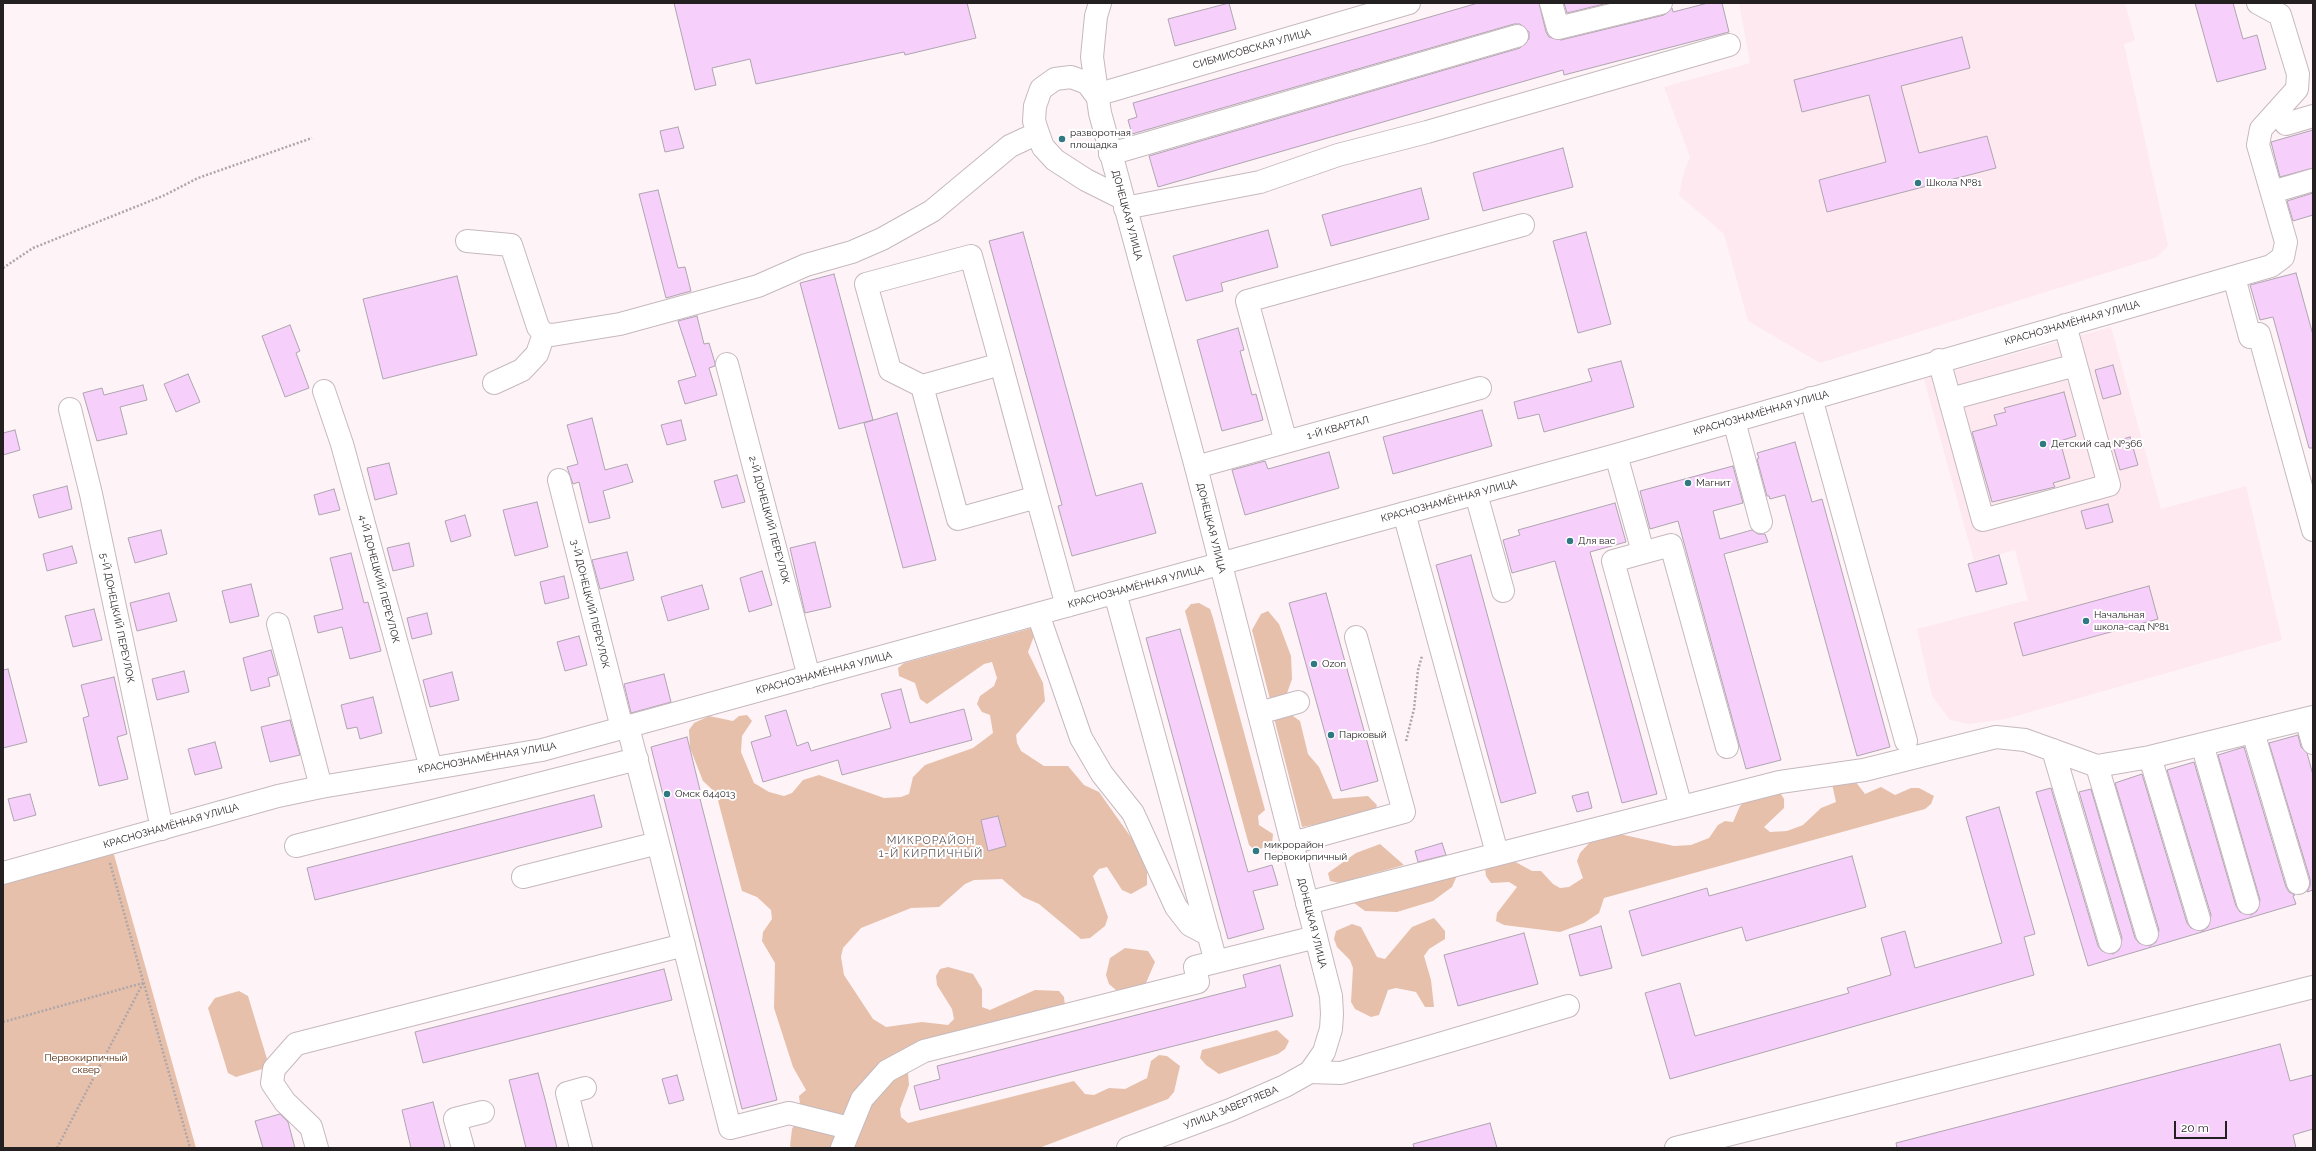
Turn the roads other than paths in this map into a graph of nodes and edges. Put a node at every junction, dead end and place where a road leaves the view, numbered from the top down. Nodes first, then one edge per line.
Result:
1 (1100, 3) edge
2 (1408, 3) edge
3 (1551, 3) edge
4 (1661, 3) edge
5 (2258, 3) edge
6 (1517, 36) dead end
7 (1729, 45) dead end
8 (1096, 96) junction
9 (2313, 116) edge
10 (2286, 124) dead end
11 (1038, 133) junction
12 (1110, 154) junction
13 (2313, 180) edge
14 (2272, 192) junction
15 (1124, 203) junction
16 (1523, 225) dead end
17 (467, 242) dead end
18 (2234, 276) junction
19 (2065, 325) junction
20 (544, 334) junction
21 (1939, 360) junction
22 (727, 364) dead end
23 (1001, 364) junction
24 (2076, 365) junction
25 (494, 383) dead end
26 (922, 386) junction
27 (1480, 388) dead end
28 (324, 391) dead end
29 (1811, 398) junction
30 (1950, 399) junction
31 (70, 409) dead end
32 (1734, 421) junction
33 (1286, 442) junction
34 (1616, 455) junction
35 (1196, 467) junction
36 (559, 480) dead end
37 (1476, 494) junction
38 (1037, 497) junction
39 (1404, 513) junction
40 (1762, 522) dead end
41 (2313, 530) edge
42 (1643, 552) junction
43 (1220, 564) junction
44 (1503, 591) dead end
45 (1115, 593) junction
46 (1067, 606) junction
47 (1038, 614) junction
48 (278, 624) dead end
49 (1356, 637) dead end
50 (809, 677) junction
51 (1298, 702) dead end
52 (1258, 713) junction
53 (2309, 718) edge
54 (625, 727) junction
55 (2253, 732) junction
56 (1906, 741) dead end
57 (2313, 743) edge
58 (2202, 744) junction
59 (1727, 747) dead end
60 (2053, 750) junction
61 (2150, 756) junction
62 (637, 759) junction
63 (2097, 766) junction
64 (431, 768) junction
65 (321, 787) junction
66 (1681, 806) junction
67 (162, 829) junction
68 (658, 843) junction
69 (1292, 843) junction
70 (296, 846) dead end
71 (1497, 853) junction
72 (4, 868) edge
73 (523, 877) dead end
74 (2298, 883) dead end
75 (2248, 902) dead end
76 (1307, 904) junction
77 (2199, 919) dead end
78 (2147, 934) dead end
79 (1209, 935) junction
80 (1316, 937) junction
81 (2110, 942) dead end
82 (684, 945) junction
83 (1216, 962) junction
84 (2313, 987) edge
85 (1568, 1006) dead end
86 (1324, 1052) joint
87 (1310, 1072) junction
88 (585, 1088) dead end
89 (483, 1112) dead end
90 (849, 1128) junction
91 (317, 1148) edge
92 (463, 1148) edge
93 (581, 1148) edge
94 (842, 1148) edge
95 (1128, 1148) edge
96 (1676, 1148) edge

1 - 8 street, ДОНЕЦКАЯ УЛИЦА
2 - 8 street, СИБМИСОВСКАЯ УЛИЦА
3 - 4 street
5 - 14 street
6 - 12 street
7 - 15 street
8 - 11 street
8 - 12 street, ДОНЕЦКАЯ УЛИЦА
9 - 10 street
11 - 15 street
11 - 20 street
12 - 15 street, ДОНЕЦКАЯ УЛИЦА
13 - 14 street
14 - 18 street, КРАСНОЗНАМЁННАЯ УЛИЦА
15 - 35 street, ДОНЕЦКАЯ УЛИЦА
16 - 33 street
17 - 20 street
18 - 19 street, КРАСНОЗНАМЁННАЯ УЛИЦА
18 - 41 street
19 - 21 street, КРАСНОЗНАМЁННАЯ УЛИЦА
19 - 24 street
20 - 25 street
21 - 29 street, КРАСНОЗНАМЁННАЯ УЛИЦА
21 - 30 street
22 - 50 street, 2-Й ДОНЕЦКИЙ ПЕРЕУЛОК
23 - 26 street
23 - 26 street
23 - 38 street
24 - 30 street
24 - 30 street
26 - 38 street
27 - 33 street, 1-Й КВАРТАЛ
28 - 64 street, 4-Й ДОНЕЦКИЙ ПЕРЕУЛОК
29 - 32 street, КРАСНОЗНАМЁННАЯ УЛИЦА
29 - 56 street
31 - 67 street, 5-Й ДОНЕЦКИЙ ПЕРЕУЛОК
32 - 34 street, КРАСНОЗНАМЁННАЯ УЛИЦА
32 - 40 street
33 - 35 street, 1-Й КВАРТАЛ
34 - 37 street, КРАСНОЗНАМЁННАЯ УЛИЦА
34 - 42 street
35 - 43 street, ДОНЕЦКАЯ УЛИЦА
36 - 54 street, 3-Й ДОНЕЦКИЙ ПЕРЕУЛОК
37 - 39 street, КРАСНОЗНАМЁННАЯ УЛИЦА
37 - 44 street
38 - 46 street
39 - 43 street, КРАСНОЗНАМЁННАЯ УЛИЦА
39 - 71 street
42 - 59 street
42 - 66 street
43 - 45 street, КРАСНОЗНАМЁННАЯ УЛИЦА
43 - 52 street, ДОНЕЦКАЯ УЛИЦА
45 - 46 street, КРАСНОЗНАМЁННАЯ УЛИЦА
45 - 79 street
46 - 47 street, КРАСНОЗНАМЁННАЯ УЛИЦА
47 - 50 street, КРАСНОЗНАМЁННАЯ УЛИЦА
47 - 79 street
48 - 65 street
49 - 69 street
50 - 54 street, КРАСНОЗНАМЁННАЯ УЛИЦА
51 - 52 street
52 - 69 street, ДОНЕЦКАЯ УЛИЦА
53 - 55 street
53 - 57 street
54 - 62 street, 3-Й ДОНЕЦКИЙ ПЕРЕУЛОК
54 - 64 street, КРАСНОЗНАМЁННАЯ УЛИЦА
55 - 58 street
55 - 74 street
58 - 61 street
58 - 75 street
60 - 63 street
60 - 66 street
60 - 81 street
61 - 63 street
61 - 77 street
62 - 68 street, 3-Й ДОНЕЦКИЙ ПЕРЕУЛОК
62 - 70 street
63 - 78 street
64 - 65 street, КРАСНОЗНАМЁННАЯ УЛИЦА
65 - 67 street, КРАСНОЗНАМЁННАЯ УЛИЦА
66 - 71 street
67 - 72 street, КРАСНОЗНАМЁННАЯ УЛИЦА
68 - 73 street
68 - 82 street, 3-Й ДОНЕЦКИЙ ПЕРЕУЛОК
69 - 76 street, ДОНЕЦКАЯ УЛИЦА
71 - 76 street
76 - 80 street, ДОНЕЦКАЯ УЛИЦА
79 - 83 street
80 - 83 street
80 - 86 street, ДОНЕЦКАЯ УЛИЦА
82 - 90 street, 3-Й ДОНЕЦКИЙ ПЕРЕУЛОК
82 - 91 street
83 - 90 street
84 - 96 street
85 - 87 street
86 - 87 street, УЛИЦА ЗАВЕРТЯЕВА
87 - 95 street, УЛИЦА ЗАВЕРТЯЕВА
88 - 93 street
89 - 92 street
90 - 94 street

